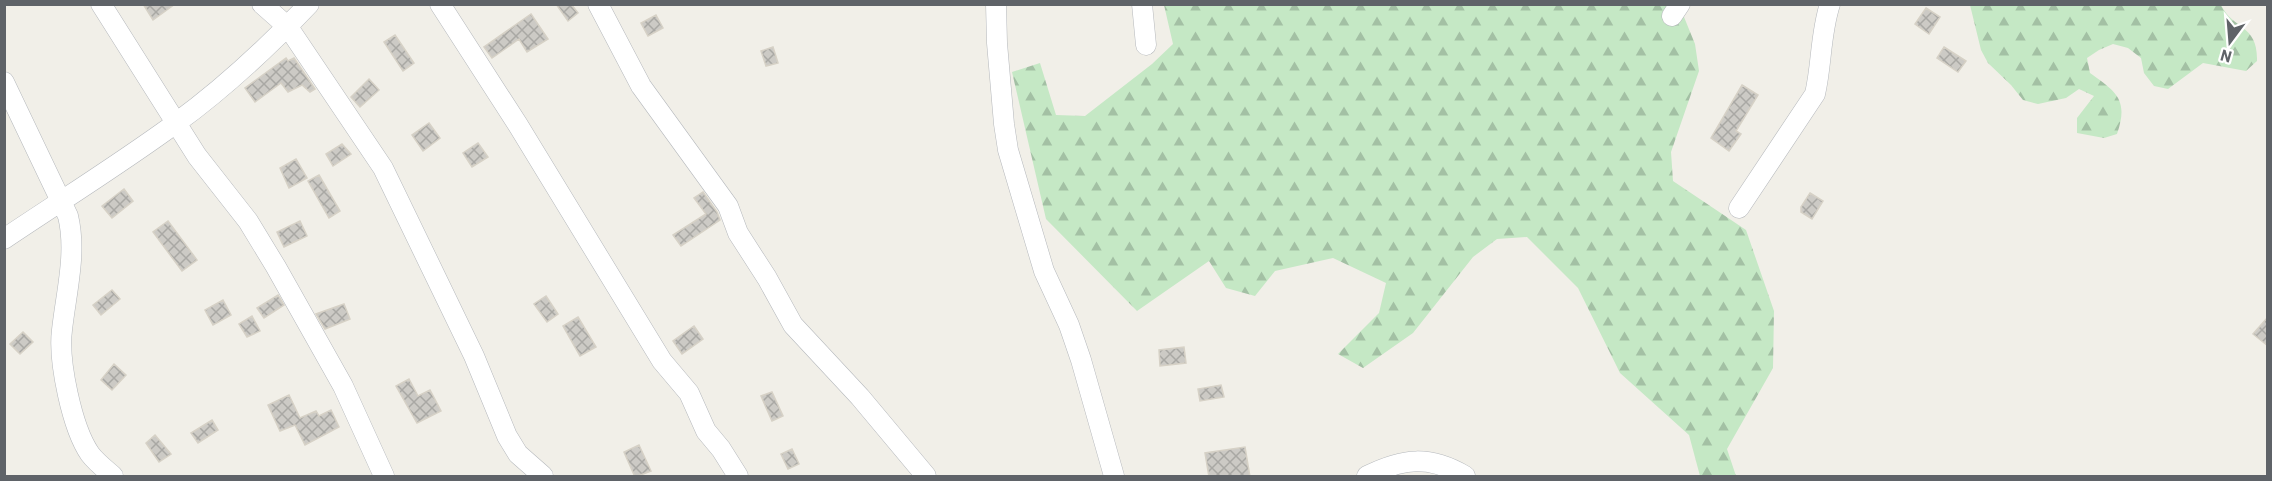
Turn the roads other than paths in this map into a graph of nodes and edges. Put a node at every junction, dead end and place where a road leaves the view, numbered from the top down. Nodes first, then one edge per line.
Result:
1 (101, 4) edge
2 (262, 4) edge
3 (309, 4) edge
4 (440, 4) edge
5 (598, 4) edge
6 (996, 4) edge
7 (1142, 4) edge
8 (1830, 4) edge
9 (288, 27) junction
10 (1146, 45) dead end
11 (4, 82) edge
12 (177, 123) junction
13 (61, 201) junction
14 (1739, 208) dead end
15 (4, 239) edge
16 (105, 474) edge
17 (384, 477) edge
18 (543, 477) edge
19 (738, 477) edge
20 (926, 477) edge
21 (1114, 477) edge
22 (1367, 477) edge
23 (1465, 477) edge

1 - 12 street
2 - 9 street
3 - 9 street
4 - 19 street
5 - 20 street
6 - 21 street
7 - 10 street
8 - 14 street
9 - 12 street
9 - 18 street
11 - 13 street
12 - 13 street
12 - 17 street
13 - 15 street
13 - 16 street
22 - 23 street

